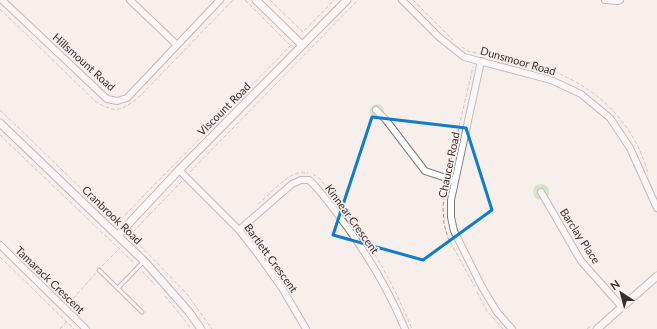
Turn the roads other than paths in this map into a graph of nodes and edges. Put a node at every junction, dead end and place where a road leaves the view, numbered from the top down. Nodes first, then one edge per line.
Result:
1 (2, 0) edge
2 (130, 0) edge
3 (220, 0) edge
4 (256, 0) edge
5 (347, 0) edge
6 (402, 0) edge
7 (605, 0) edge
8 (620, 0) edge
9 (178, 45) junction
10 (302, 45) junction
11 (482, 61) junction
12 (376, 110) dead end
13 (0, 123) edge
14 (179, 170) junction
15 (455, 181) junction
16 (541, 192) dead end
17 (657, 208) edge
18 (240, 230) junction
19 (118, 235) junction
20 (0, 246) edge
21 (144, 261) junction
22 (99, 270) road end
23 (657, 276) edge
24 (118, 288) junction
25 (622, 307) junction
26 (142, 312) dead end
27 (86, 329) edge
28 (201, 329) edge
29 (306, 329) edge
30 (405, 329) edge
31 (512, 329) edge
32 (597, 329) edge

1 - 9 street, Hillsmount Road
2 - 9 street
3 - 9 street, Hillsmount Road
4 - 10 street
5 - 10 street, Viscount Road
6 - 11 street, Dunsmoor Road
7 - 8 street
10 - 14 street, Viscount Road
11 - 15 street, Chaucer Road
11 - 17 street, Dunsmoor Road
12 - 15 street
13 - 19 street, Cranbrook Road
14 - 18 street, Bartlett Crescent
14 - 19 street, Viscount Road
15 - 31 street, Chaucer Road
16 - 25 street, Barclay Place
18 - 29 street, Bartlett Crescent
18 - 30 street, Kinnear Crescent
19 - 21 street, Cranbrook Road
20 - 27 street, Tamarack Crescent
21 - 24 lane
21 - 28 street, Cranbrook Road
22 - 24 lane
23 - 25 street
24 - 26 lane
25 - 32 street

